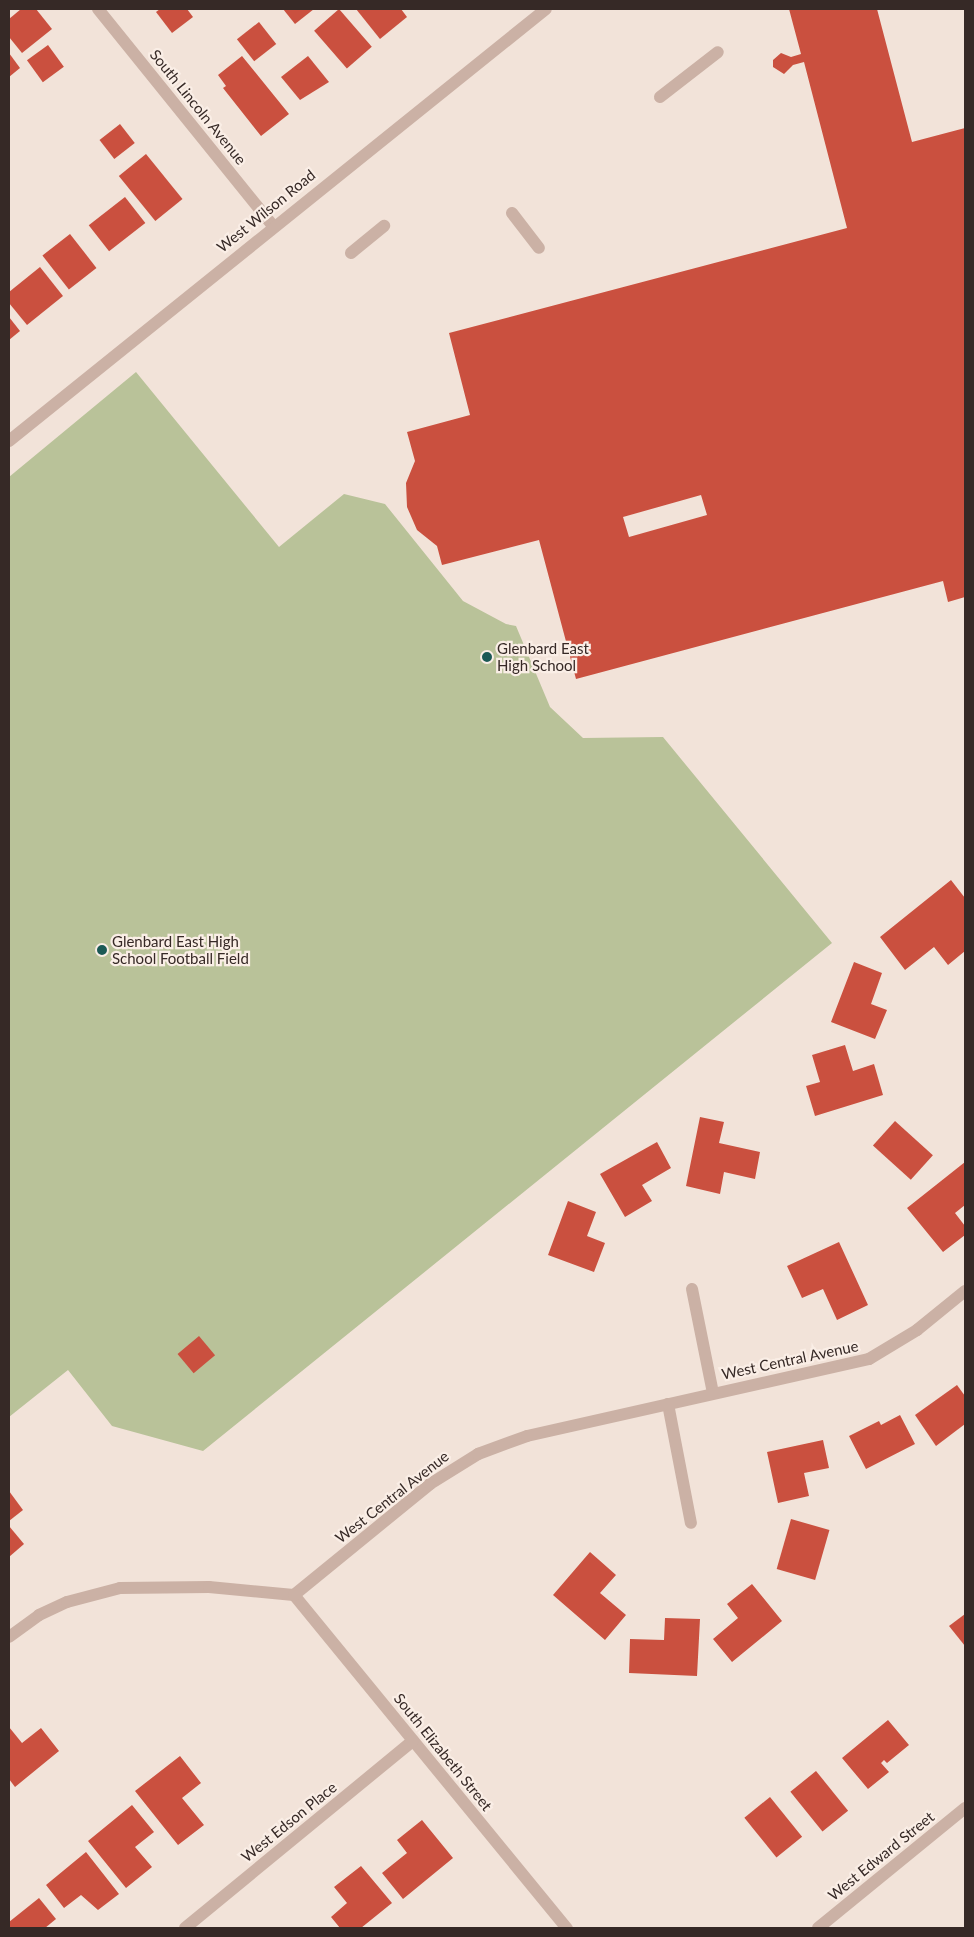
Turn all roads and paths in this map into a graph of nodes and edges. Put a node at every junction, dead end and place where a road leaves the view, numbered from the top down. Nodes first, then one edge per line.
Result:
1 (98, 9) edge
2 (546, 9) edge
3 (718, 52) dead end
4 (660, 97) dead end
5 (512, 212) dead end
6 (273, 226) junction
7 (384, 226) dead end
8 (539, 248) dead end
9 (351, 253) dead end
10 (9, 441) edge
11 (692, 1290) dead end
12 (965, 1291) edge
13 (713, 1393) junction
14 (668, 1404) junction
15 (691, 1523) dead end
16 (294, 1595) junction
17 (9, 1636) edge
18 (413, 1741) junction
19 (965, 1808) edge
20 (185, 1928) edge
21 (567, 1928) edge
22 (818, 1928) edge

1 - 6 street, South Lincoln Avenue
2 - 6 street, West Wilson Road
3 - 4 street
5 - 8 street
6 - 10 street, West Wilson Road
7 - 9 street
11 - 13 street
12 - 13 street, West Central Avenue
13 - 14 street, West Central Avenue
14 - 15 street
14 - 16 street, West Central Avenue
16 - 17 street
16 - 18 street, South Elizabeth Street
18 - 20 street, West Edson Place
18 - 21 street, South Elizabeth Street
19 - 22 street, West Edward Street

